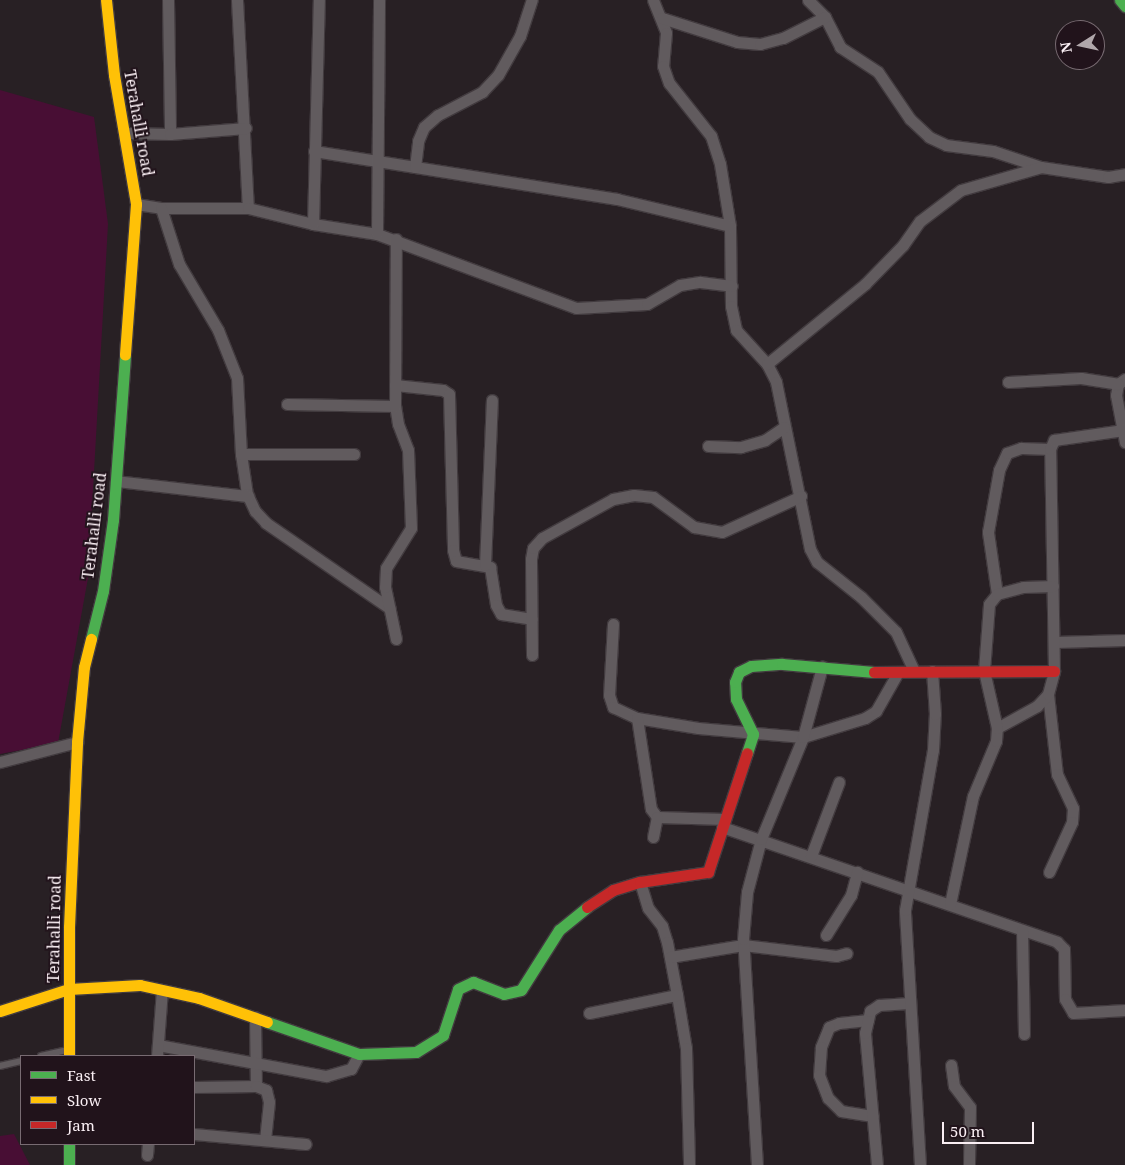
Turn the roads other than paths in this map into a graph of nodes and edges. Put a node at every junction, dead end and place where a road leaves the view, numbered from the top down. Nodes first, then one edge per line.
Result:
1 (106, 0) edge
2 (168, 0) edge
3 (237, 0) edge
4 (319, 0) edge
5 (380, 0) edge
6 (532, 0) edge
7 (653, 0) edge
8 (808, 0) edge
9 (1120, 0) edge
10 (1125, 6) edge
11 (825, 17) junction
12 (662, 18) junction
13 (246, 128) junction
14 (126, 133) junction
15 (170, 134) junction
16 (314, 151) junction
17 (376, 160) junction
18 (415, 166) junction
19 (1041, 167) junction
20 (1125, 174) edge
21 (136, 204) junction
22 (161, 208) junction
23 (248, 208) junction
24 (313, 224) junction
25 (730, 226) junction
26 (377, 234) junction
27 (396, 239) junction
28 (732, 286) junction
29 (767, 364) junction
30 (1008, 382) dead end
31 (1122, 382) edge
32 (395, 384) junction
33 (492, 400) dead end
34 (288, 404) dead end
35 (395, 406) junction
36 (784, 427) junction
37 (1124, 436) edge
38 (708, 446) dead end
39 (1050, 449) junction
40 (241, 454) junction
41 (354, 454) dead end
42 (116, 482) junction
43 (248, 496) junction
44 (801, 496) junction
45 (485, 565) junction
46 (1053, 586) junction
47 (997, 594) junction
48 (390, 608) junction
49 (532, 619) junction
50 (613, 624) dead end
51 (396, 639) dead end
52 (1125, 640) edge
53 (1054, 642) junction
54 (532, 656) dead end
55 (822, 667) junction
56 (914, 671) junction
57 (932, 671) junction
58 (984, 671) junction
59 (1054, 671) junction
60 (897, 674) junction
61 (1048, 694) junction
62 (637, 718) junction
63 (997, 728) junction
64 (754, 734) junction
65 (803, 737) junction
66 (77, 742) junction
67 (0, 762) edge
68 (839, 782) dead end
69 (657, 817) junction
70 (724, 823) junction
71 (653, 837) dead end
72 (761, 839) junction
73 (811, 856) junction
74 (857, 872) junction
75 (1049, 872) dead end
76 (640, 882) junction
77 (909, 889) junction
78 (950, 904) junction
79 (1022, 930) junction
80 (826, 935) dead end
81 (743, 945) junction
82 (847, 954) dead end
83 (670, 957) junction
84 (69, 988) junction
85 (162, 990) junction
86 (677, 994) junction
87 (909, 1003) junction
88 (0, 1010) edge
89 (1125, 1010) edge
90 (589, 1012) dead end
91 (254, 1017) junction
92 (868, 1020) junction
93 (1024, 1034) dead end
94 (157, 1051) edge
95 (69, 1053) edge
96 (360, 1054) junction
97 (50, 1055) edge
98 (187, 1055) edge
99 (195, 1056) edge
100 (20, 1061) edge
101 (255, 1064) junction
102 (951, 1065) dead end
103 (0, 1066) edge
104 (256, 1086) junction
105 (195, 1087) edge
106 (874, 1116) junction
107 (195, 1134) edge
108 (265, 1140) junction
109 (306, 1144) dead end
110 (69, 1145) edge
111 (69, 1165) edge
112 (689, 1165) edge
113 (757, 1165) edge
114 (877, 1165) edge
115 (920, 1165) edge
116 (969, 1165) edge

1 - 14 street, Terahalli road
2 - 15 street
3 - 13 street
4 - 16 street
5 - 17 street
6 - 18 street
7 - 12 street
8 - 11 street
9 - 10 street
11 - 12 street
11 - 19 street
12 - 25 street
13 - 15 street
13 - 23 street
14 - 15 street
14 - 21 street, Terahalli road
16 - 17 street
16 - 24 street
17 - 18 street
17 - 26 street
18 - 25 street
19 - 20 street
19 - 29 street
21 - 22 street
21 - 42 street, Terahalli road
22 - 23 street
22 - 40 street
23 - 24 street
24 - 26 street
25 - 28 street
26 - 27 street
27 - 28 street
27 - 32 street
28 - 29 street
29 - 36 street
30 - 31 street
31 - 37 street
32 - 35 street
32 - 45 street
33 - 45 street
34 - 35 street
35 - 48 street
36 - 38 street
36 - 44 street
37 - 39 street
39 - 46 street
39 - 47 street
40 - 41 street
40 - 43 street
42 - 43 street
42 - 66 street, Terahalli road
43 - 48 street
44 - 49 street
44 - 56 street
45 - 49 street
46 - 47 street
46 - 53 street
47 - 58 street
48 - 51 street
49 - 54 street
50 - 62 street
52 - 53 street
53 - 59 street
55 - 60 street
55 - 64 street
55 - 65 street
56 - 57 street
56 - 60 street
57 - 58 street
57 - 77 street
58 - 59 street
58 - 63 street
59 - 61 street
60 - 65 street
61 - 63 street
61 - 75 street
62 - 64 street
62 - 69 street
63 - 78 street
64 - 65 street
64 - 70 street
65 - 72 street
66 - 67 street
66 - 84 street, Terahalli road
68 - 73 street
69 - 70 street
69 - 71 street
70 - 72 street
70 - 76 street
72 - 73 street
72 - 81 street
73 - 74 street
74 - 77 street
74 - 80 street
76 - 83 street
76 - 96 street
77 - 78 street
77 - 87 street
78 - 79 street
79 - 89 street
79 - 93 street
81 - 82 street
81 - 83 street
81 - 113 street
83 - 86 street
84 - 85 street
84 - 88 street
84 - 95 street, Terahalli road
85 - 91 street
85 - 94 street
86 - 90 street
86 - 112 street
87 - 92 street
87 - 115 street
91 - 96 street
91 - 101 street
92 - 106 street
92 - 106 street
94 - 98 street
95 - 97 lane
96 - 101 street
99 - 101 street
100 - 103 lane
101 - 104 street
102 - 116 street
104 - 105 street
104 - 108 street
106 - 114 street
107 - 108 street
108 - 109 street
110 - 111 street

